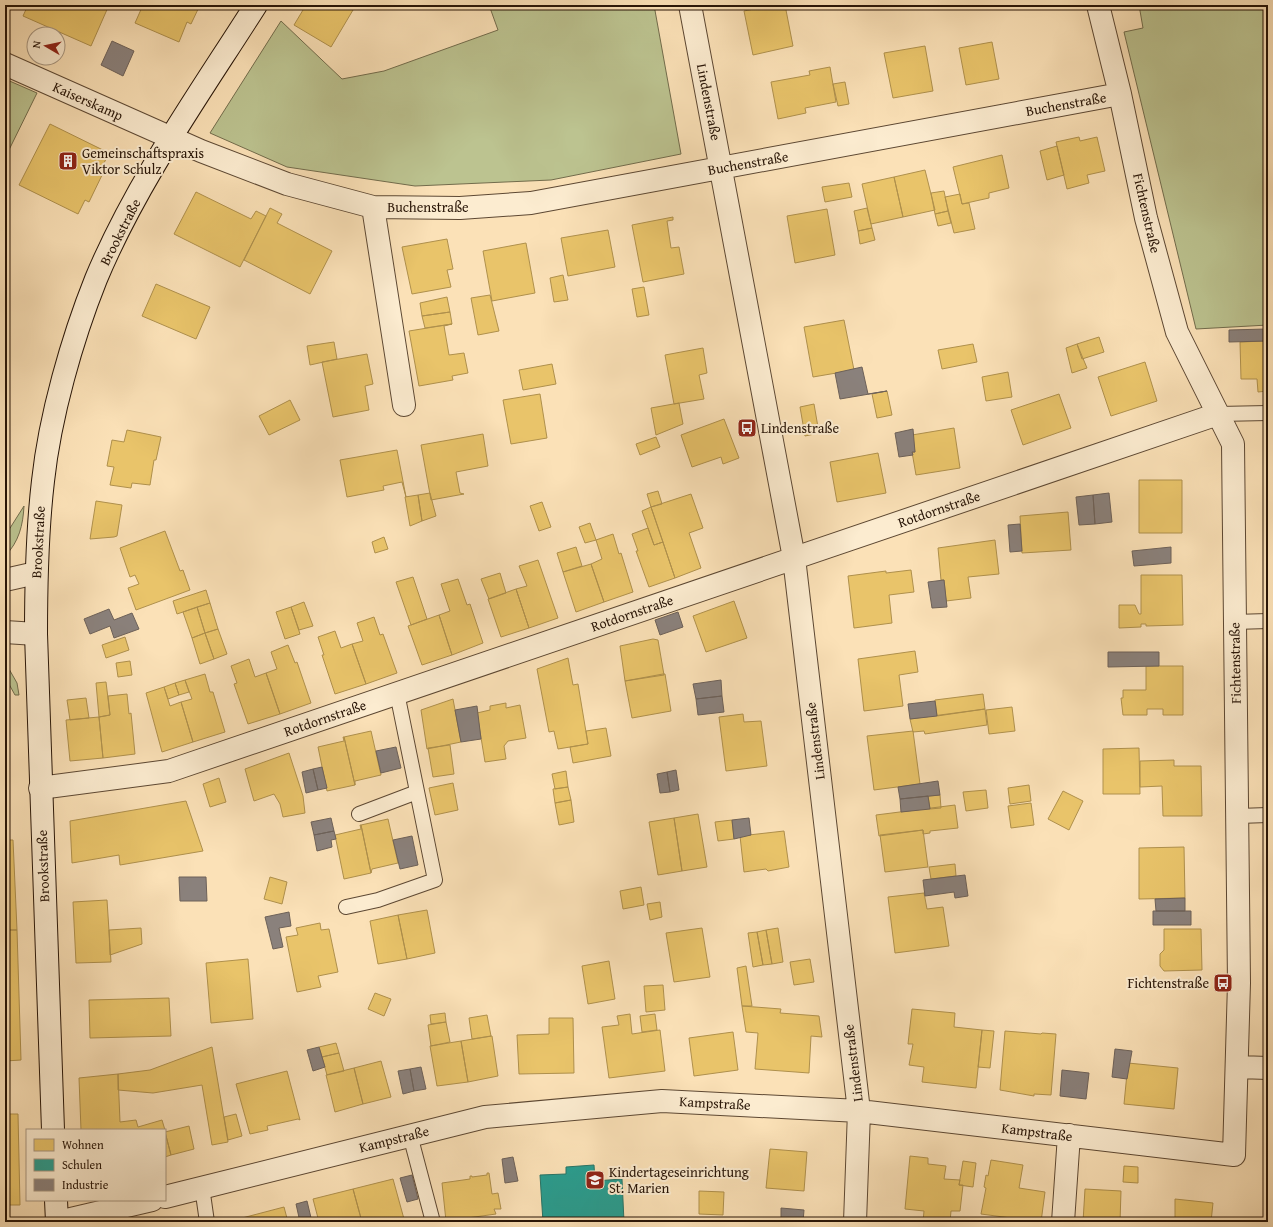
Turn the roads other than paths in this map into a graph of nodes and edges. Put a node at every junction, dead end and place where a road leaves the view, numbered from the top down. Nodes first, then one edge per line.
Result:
1 (256, 5) edge
2 (690, 5) edge
3 (1098, 5) edge
4 (5, 64) edge
5 (1120, 94) junction
6 (171, 138) junction
7 (721, 168) junction
8 (373, 207) junction
9 (404, 405) dead end
10 (1268, 413) edge
11 (1218, 414) junction
12 (794, 558) junction
13 (36, 573) junction
14 (5, 580) edge
15 (1268, 621) edge
16 (1234, 622) junction
17 (5, 632) edge
18 (36, 634) junction
19 (397, 693) junction
20 (40, 788) junction
21 (417, 792) junction
22 (359, 814) dead end
23 (1268, 815) edge
24 (1238, 816) junction
25 (346, 907) dead end
26 (1238, 1067) junction
27 (1268, 1068) edge
28 (859, 1111) junction
29 (53, 1129) edge
30 (410, 1134) junction
31 (1069, 1135) junction
32 (1234, 1155) joint
33 (202, 1187) junction
34 (166, 1197) edge
35 (56, 1201) edge
36 (148, 1201) edge
37 (57, 1222) edge
38 (207, 1222) edge
39 (433, 1222) edge
40 (855, 1222) edge
41 (1063, 1222) edge

1 - 6 street, Brookstraße
2 - 7 street, Lindenstraße
3 - 5 street, Fichtenstraße
4 - 6 street, Kaiserskamp
5 - 7 street, Buchenstraße
5 - 11 street, Fichtenstraße
6 - 8 street, Buchenstraße
6 - 13 street, Brookstraße
7 - 8 street, Buchenstraße
7 - 12 street, Lindenstraße
8 - 9 street, Buchenstraße
10 - 11 lane
11 - 12 street, Rotdornstraße
11 - 16 street, Fichtenstraße
12 - 19 street, Rotdornstraße
12 - 28 street, Lindenstraße
13 - 14 street
13 - 18 street, Brookstraße
15 - 16 lane
16 - 24 street, Fichtenstraße
17 - 18 street
18 - 20 street, Brookstraße
19 - 20 street, Rotdornstraße
19 - 21 lane
20 - 29 street, Brookstraße
21 - 22 lane
21 - 25 lane
23 - 24 lane
24 - 26 street, Fichtenstraße
26 - 27 street
26 - 32 street, Fichtenstraße
28 - 30 street, Kampstraße
28 - 31 street, Kampstraße
28 - 40 street, Lindenstraße
30 - 33 street, Kampstraße
30 - 39 lane
31 - 32 street, Kampstraße
31 - 41 street
33 - 34 street, Kampstraße
33 - 38 lane
35 - 37 street
36 - 37 street

